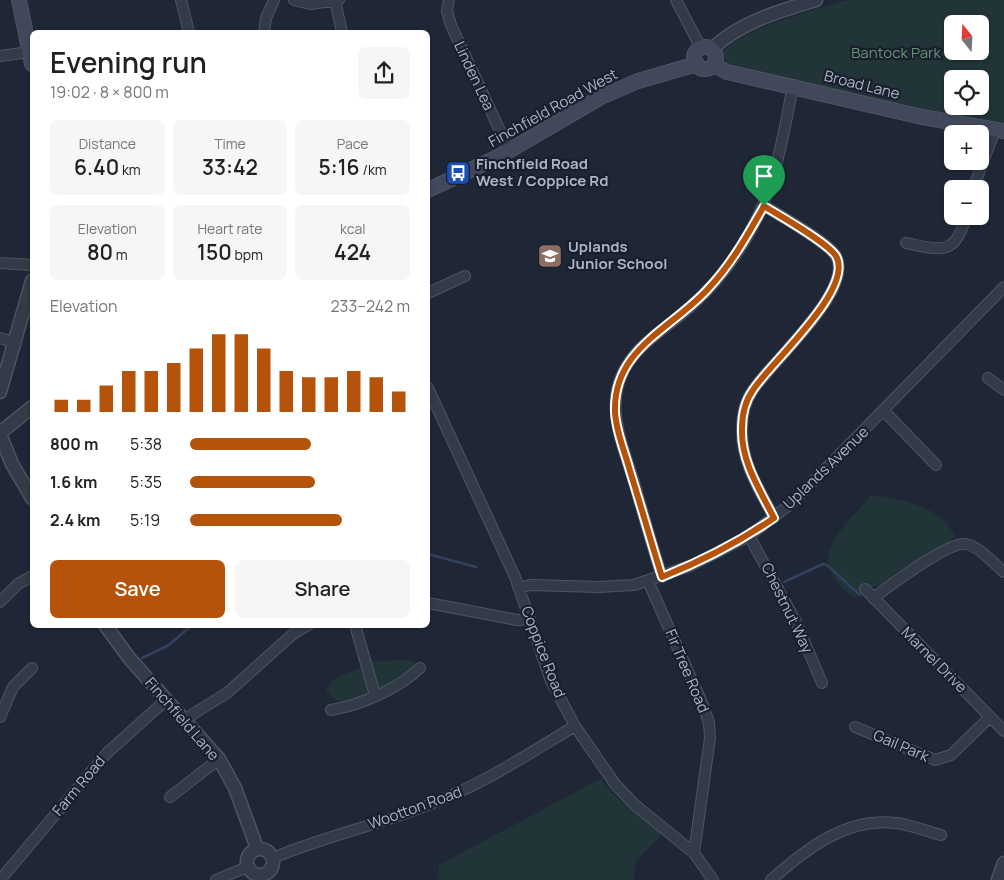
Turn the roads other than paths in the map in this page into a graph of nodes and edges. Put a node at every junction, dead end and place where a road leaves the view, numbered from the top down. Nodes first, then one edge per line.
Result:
1 (19, 0) edge
2 (181, 0) edge
3 (274, 0) edge
4 (294, 0) edge
5 (449, 0) edge
6 (676, 0) edge
7 (816, 0) edge
8 (337, 1) edge
9 (188, 30) edge
10 (264, 30) edge
11 (342, 30) edge
12 (706, 49) junction
13 (30, 53) edge
14 (0, 56) edge
15 (30, 58) edge
16 (697, 64) junction
17 (714, 64) junction
18 (793, 86) junction
19 (999, 130) edge
20 (509, 150) junction
21 (977, 180) edge
22 (430, 189) edge
23 (764, 206) junction
24 (963, 225) edge
25 (913, 241) dead end
26 (0, 263) edge
27 (30, 265) edge
28 (465, 276) dead end
29 (1004, 287) edge
30 (30, 289) edge
31 (430, 292) edge
32 (0, 338) edge
33 (16, 343) junction
34 (988, 378) dead end
35 (1003, 387) edge
36 (0, 392) edge
37 (430, 392) edge
38 (30, 409) edge
39 (884, 411) junction
40 (0, 434) edge
41 (936, 465) dead end
42 (30, 495) edge
43 (774, 518) junction
44 (749, 536) junction
45 (1004, 572) edge
46 (30, 577) edge
47 (662, 577) junction
48 (648, 581) junction
49 (519, 588) junction
50 (865, 589) dead end
51 (873, 598) junction
52 (0, 602) edge
53 (430, 603) edge
54 (530, 619) junction
55 (107, 628) edge
56 (303, 628) edge
57 (355, 628) edge
58 (32, 668) dead end
59 (420, 668) dead end
60 (822, 683) dead end
61 (375, 695) junction
62 (166, 700) junction
63 (331, 710) dead end
64 (990, 716) junction
65 (0, 717) edge
66 (185, 719) junction
67 (575, 726) junction
68 (855, 727) dead end
69 (1004, 730) edge
70 (218, 759) junction
71 (170, 797) dead end
72 (941, 835) dead end
73 (257, 848) junction
74 (694, 853) junction
75 (272, 858) junction
76 (1004, 863) edge
77 (247, 867) junction
78 (266, 877) edge
79 (0, 880) edge
80 (216, 880) edge
81 (713, 880) edge
82 (771, 880) edge
83 (998, 880) edge

1 - 13 main road
2 - 9 street
3 - 10 street
4 - 8 street
5 - 20 street, Linden Lea
6 - 12 street
7 - 12 street
8 - 11 street
12 - 16 main road
12 - 17 main road
14 - 15 street
16 - 17 main road
16 - 20 main road, Finchfield Road West
17 - 18 main road, Broad Lane
18 - 19 main road, Broad Lane
18 - 23 street
19 - 21 street
20 - 22 main road, Finchfield Road West
23 - 43 street
23 - 47 street
24 - 25 street
26 - 27 street
28 - 31 street
29 - 39 street, Uplands Avenue
30 - 33 street
32 - 33 street
33 - 36 street
34 - 35 street
37 - 49 street, Coppice Road
38 - 40 street
39 - 41 street
39 - 43 street, Uplands Avenue
40 - 42 street
43 - 44 street, Uplands Avenue
44 - 47 street, Uplands Avenue
44 - 60 street, Chestnut Way
45 - 51 street
46 - 52 street
47 - 48 street, Uplands Avenue
48 - 49 street, Uplands Avenue
48 - 74 street, Fir Tree Road
49 - 54 street, Coppice Road
50 - 51 street, Marnel Drive
51 - 64 street, Marnel Drive
53 - 54 street
54 - 67 street, Coppice Road
55 - 62 street, Finchfield Lane
56 - 66 street
57 - 61 street
58 - 65 street
59 - 61 street
61 - 63 street
62 - 66 street, Finchfield Lane
62 - 79 street, Farm Road
64 - 68 street, Gail Park
64 - 69 street, Marnel Drive
66 - 70 street, Finchfield Lane
67 - 74 street, Coppice Road
67 - 75 street, Wootton Road
70 - 71 street
70 - 73 street, Finchfield Lane
72 - 82 street
73 - 75 street
73 - 77 street
74 - 81 street, Coppice Road
75 - 78 street
76 - 83 street
77 - 78 street
77 - 80 street

